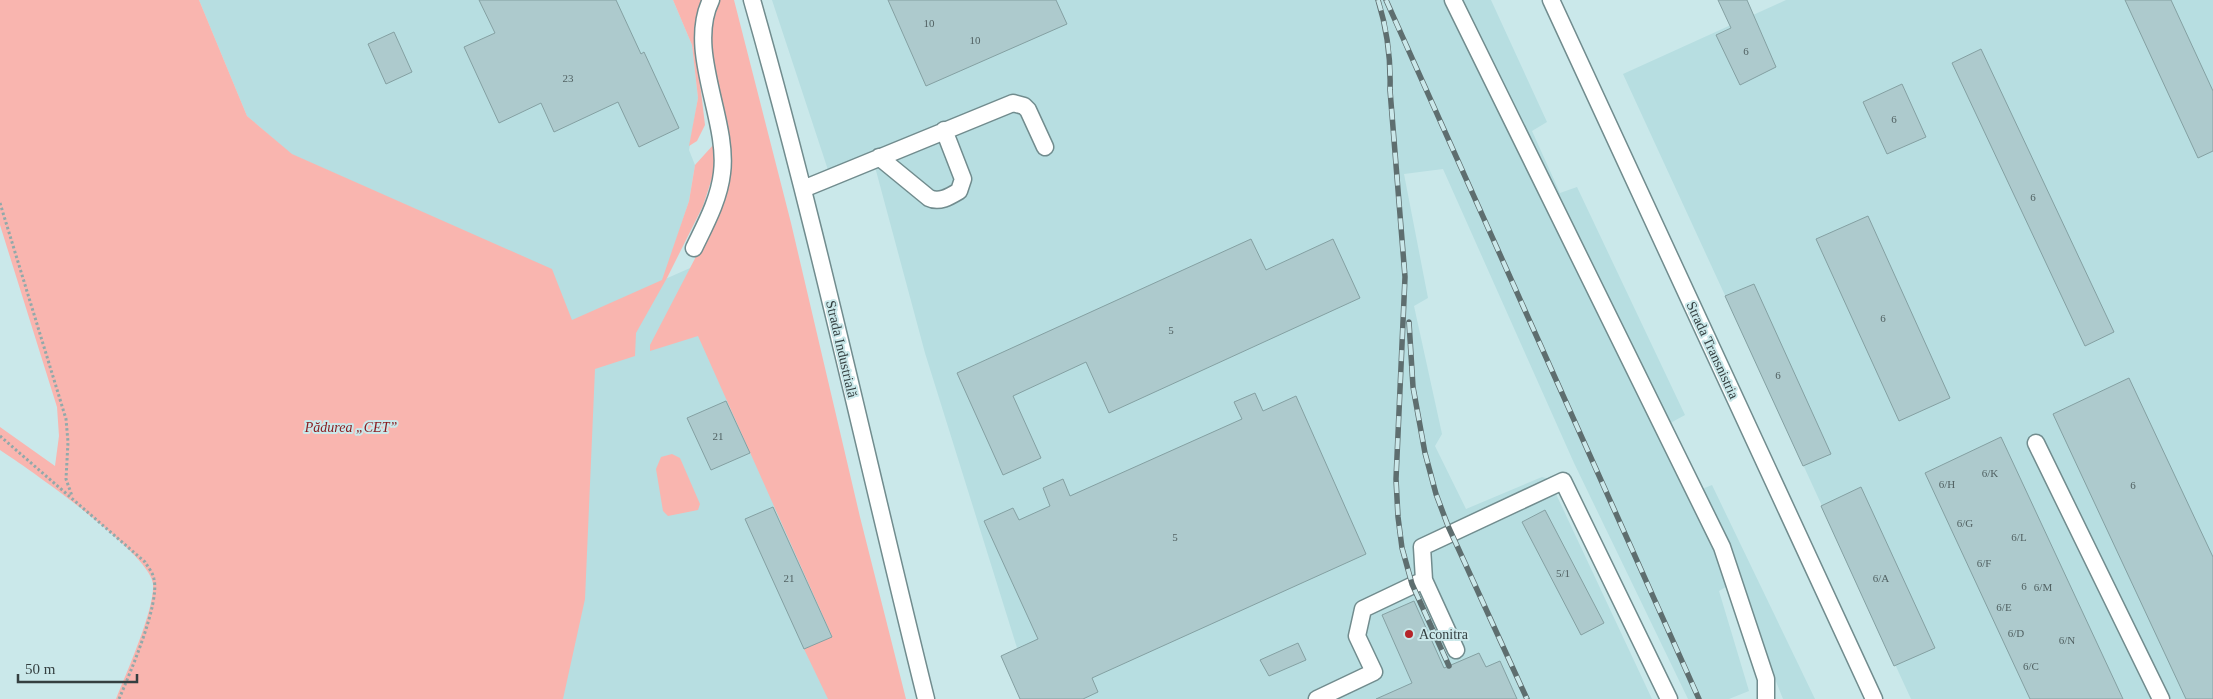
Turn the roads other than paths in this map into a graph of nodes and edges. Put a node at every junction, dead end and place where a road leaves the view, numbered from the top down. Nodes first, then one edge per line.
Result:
1 (711, 0) edge
2 (752, 0) edge
3 (1453, 0) edge
4 (1552, 0) edge
5 (944, 130) junction
6 (1045, 147) dead end
7 (879, 157) junction
8 (803, 189) junction
9 (694, 248) dead end
10 (2036, 444) dead end
11 (1424, 580) junction
12 (1456, 650) dead end
13 (926, 699) edge
14 (1317, 699) edge
15 (1669, 699) edge
16 (1766, 699) edge
17 (1874, 699) edge
18 (2162, 699) edge

1 - 9 street
2 - 8 street, Strada Industrială
3 - 16 street
4 - 17 street, Strada Transnistria
5 - 6 street
5 - 7 street
5 - 7 street
7 - 8 street
8 - 13 street, Strada Industrială
10 - 18 street
11 - 12 street
11 - 14 street
11 - 15 street

